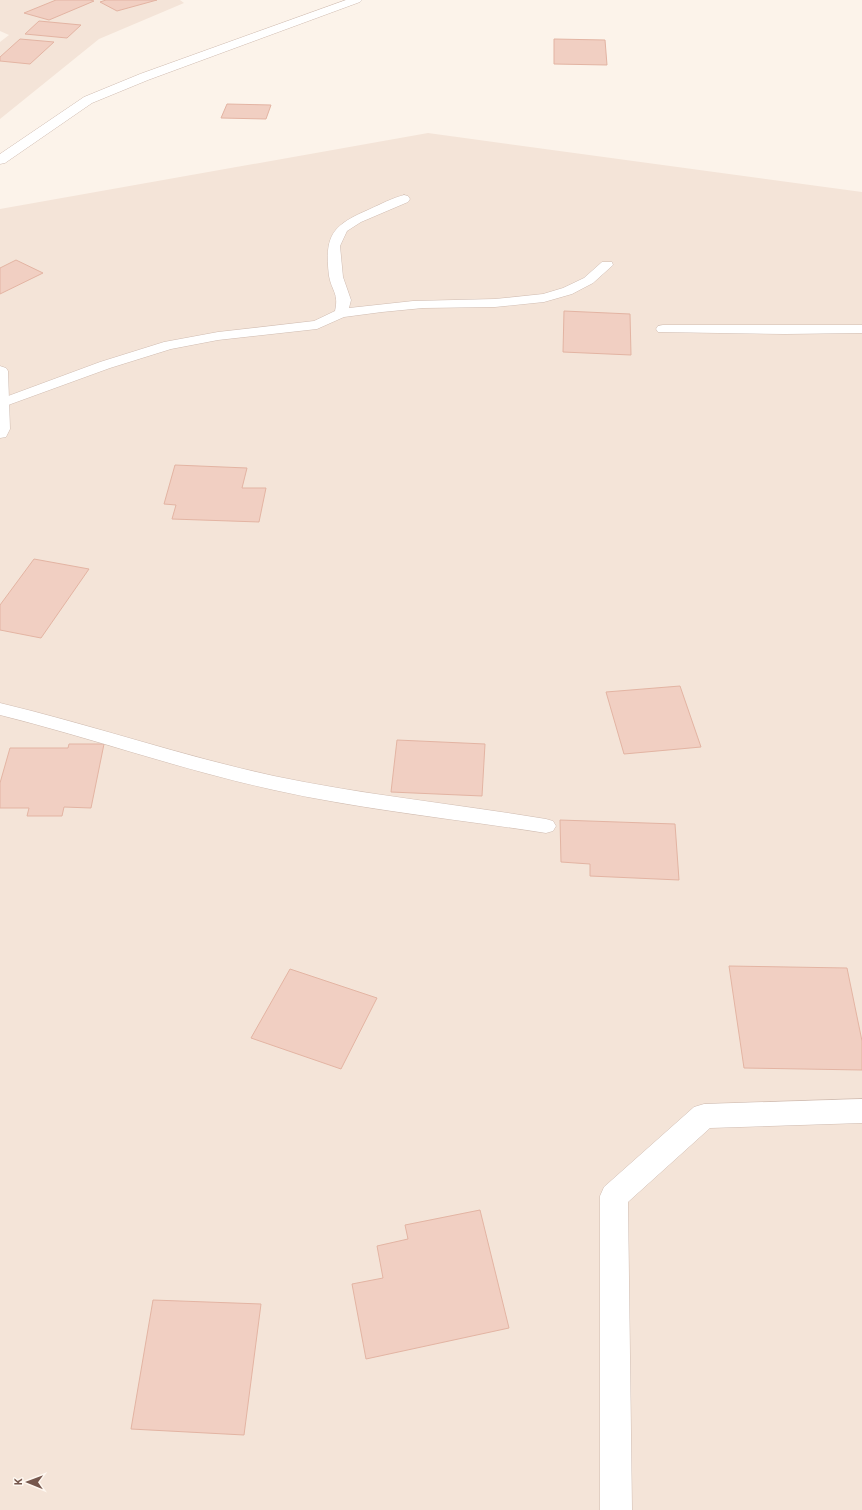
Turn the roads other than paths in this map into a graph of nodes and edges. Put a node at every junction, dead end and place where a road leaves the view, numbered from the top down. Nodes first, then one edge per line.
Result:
1 (356, 0) edge
2 (0, 160) edge
3 (404, 199) dead end
4 (607, 265) dead end
5 (341, 313) junction
6 (663, 329) dead end
7 (862, 329) edge
8 (0, 371) edge
9 (1, 404) junction
10 (0, 433) edge
11 (0, 709) edge
12 (546, 826) dead end
13 (862, 1111) edge
14 (616, 1510) edge

1 - 2 street
3 - 5 lane
4 - 5 lane
5 - 9 lane
6 - 7 lane
8 - 9 street
9 - 10 street
11 - 12 lane
13 - 14 street

